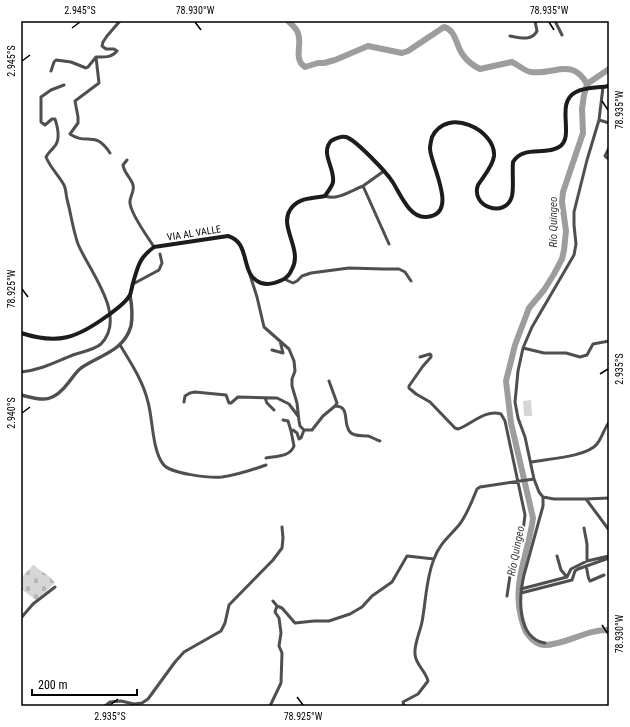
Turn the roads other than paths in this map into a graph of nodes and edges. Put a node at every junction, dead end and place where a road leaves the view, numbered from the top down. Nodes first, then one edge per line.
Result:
1 (120, 21) edge
2 (535, 21) edge
3 (555, 21) edge
4 (562, 35) dead end
5 (510, 36) dead end
6 (96, 57) junction
7 (51, 71) dead end
8 (64, 85) dead end
9 (609, 86) edge
10 (602, 88) junction
11 (599, 120) junction
12 (609, 123) edge
13 (609, 148) edge
14 (110, 153) dead end
15 (609, 158) edge
16 (127, 160) dead end
17 (384, 171) junction
18 (364, 186) junction
19 (325, 196) junction
20 (389, 244) dead end
21 (154, 247) junction
22 (160, 254) dead end
23 (248, 269) junction
24 (284, 279) junction
25 (411, 281) dead end
26 (133, 284) junction
27 (130, 295) junction
28 (110, 314) junction
29 (21, 333) edge
30 (280, 339) junction
31 (609, 340) edge
32 (120, 345) junction
33 (523, 348) junction
34 (272, 350) dead end
35 (420, 357) dead end
36 (21, 372) edge
37 (329, 381) dead end
38 (21, 395) edge
39 (265, 398) junction
40 (184, 402) dead end
41 (335, 406) junction
42 (274, 410) dead end
43 (298, 416) junction
44 (283, 420) dead end
45 (609, 422) edge
46 (304, 430) junction
47 (291, 431) junction
48 (380, 441) dead end
49 (266, 458) dead end
50 (531, 462) junction
51 (266, 465) dead end
52 (532, 479) junction
53 (519, 480) junction
54 (543, 497) junction
55 (609, 498) edge
56 (586, 499) junction
57 (282, 527) dead end
58 (584, 528) dead end
59 (609, 530) edge
60 (609, 554) edge
61 (557, 556) dead end
62 (609, 558) edge
63 (434, 559) junction
64 (587, 561) junction
65 (586, 566) junction
66 (604, 575) dead end
67 (567, 578) junction
68 (55, 586) dead end
69 (521, 591) junction
70 (507, 596) dead end
71 (273, 601) dead end
72 (277, 606) junction
73 (21, 618) edge
74 (545, 643) dead end
75 (105, 706) edge
76 (270, 706) edge
77 (404, 706) edge

1 - 6 street
2 - 5 street
3 - 4 street
6 - 7 street
6 - 14 street
8 - 28 street
9 - 10 main road
10 - 11 street
10 - 17 main road
11 - 12 street
11 - 33 street
13 - 15 street
16 - 21 street
17 - 18 street
17 - 19 main road
18 - 19 street
18 - 20 street
19 - 24 main road
21 - 23 main road, VIA AL VALLE
21 - 26 main road, VIA AL VALLE
22 - 26 street
23 - 24 main road, VIA AL VALLE
23 - 30 street
24 - 25 street
26 - 27 main road, VIA AL VALLE
27 - 28 main road, VIA AL VALLE
27 - 32 street
28 - 29 main road, VIA AL VALLE
28 - 36 street
30 - 34 street
30 - 43 street
31 - 33 street
32 - 38 street
32 - 51 street
33 - 50 street
35 - 53 street
37 - 41 street
39 - 40 street
39 - 42 street
39 - 43 street
41 - 46 street
41 - 48 street
43 - 46 street
44 - 47 street
45 - 50 street
46 - 47 street
47 - 49 street
50 - 52 street
52 - 53 street
52 - 54 street
53 - 63 street
53 - 70 street
54 - 56 street
54 - 69 street
55 - 56 street
56 - 59 street
57 - 75 street
58 - 64 street
60 - 64 street
61 - 67 street
62 - 65 street
63 - 72 street
63 - 77 street
64 - 67 street
65 - 66 street
65 - 69 street
67 - 69 street
68 - 73 street
69 - 74 street
71 - 72 street
72 - 76 street

